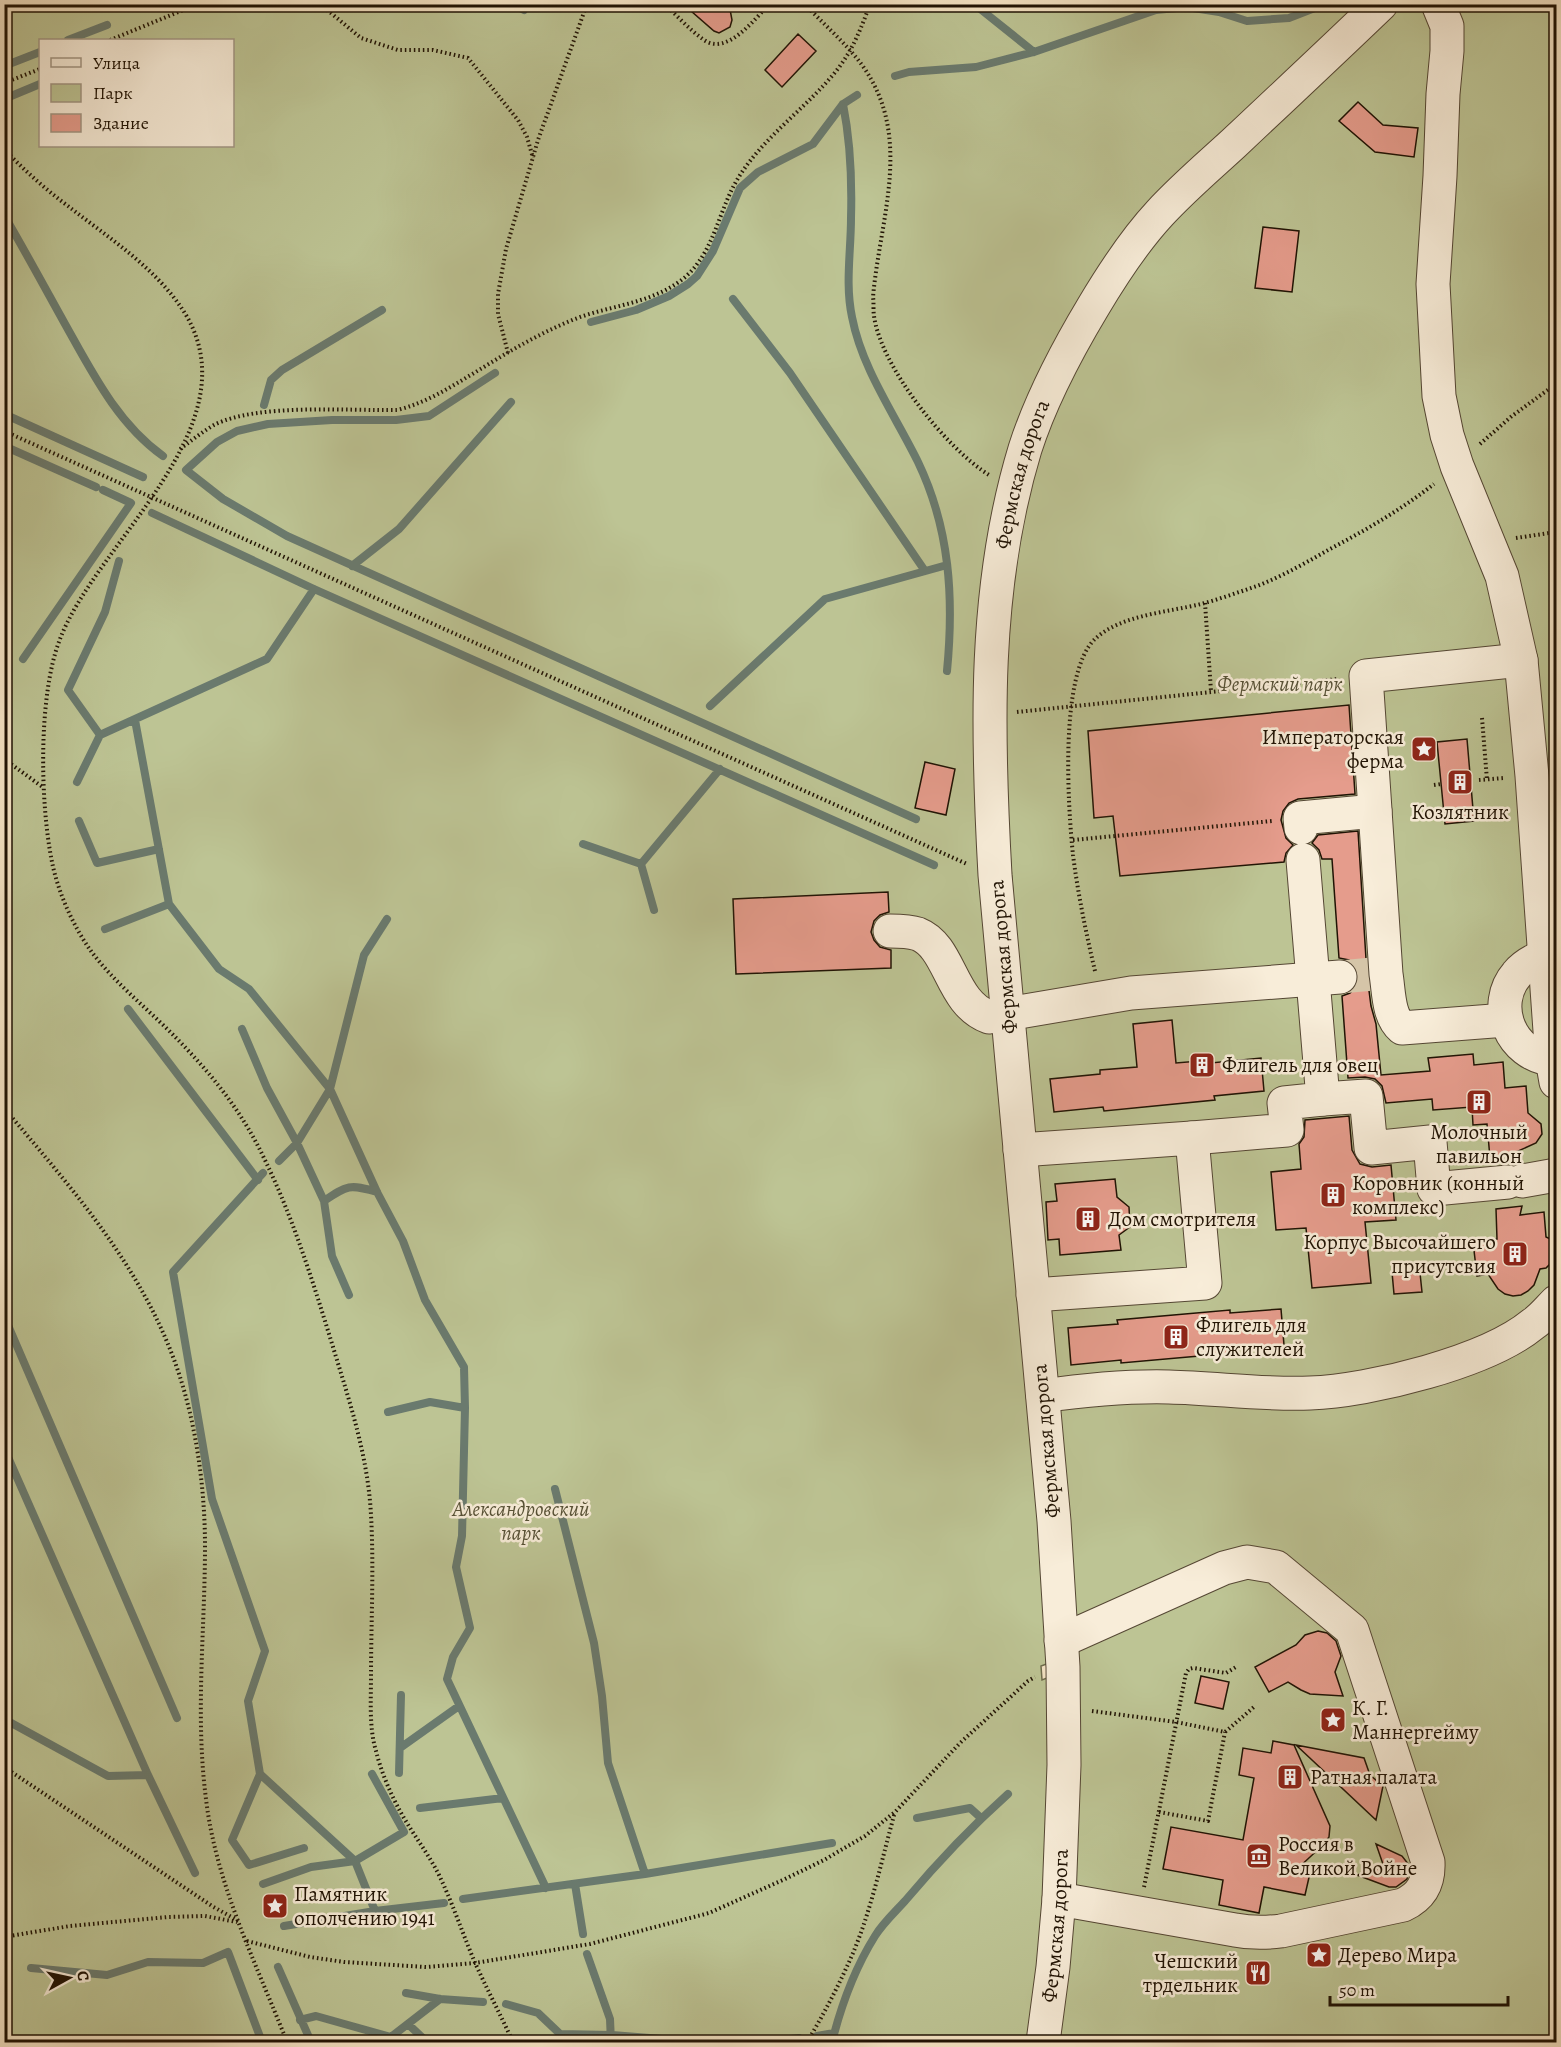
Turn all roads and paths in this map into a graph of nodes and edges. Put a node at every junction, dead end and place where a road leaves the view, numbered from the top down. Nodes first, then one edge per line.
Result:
1 (198, 4) edge
2 (320, 4) edge
3 (587, 4) edge
4 (665, 4) edge
5 (769, 4) edge
6 (805, 4) edge
7 (870, 4) edge
8 (1381, 4) edge
9 (1438, 4) edge
10 (112, 39) edge
11 (851, 50) junction
12 (39, 69) edge
13 (4, 83) edge
14 (4, 148) edge
15 (533, 158) junction
16 (508, 352) junction
17 (1557, 384) edge
18 (4, 431) edge
19 (180, 449) junction
20 (1457, 466) junction
21 (1014, 491) junction
22 (153, 496) junction
23 (1557, 532) edge
24 (1489, 541) junction
25 (1204, 603) junction
26 (1521, 660) junction
27 (1366, 676) junction
28 (1211, 691) junction
29 (1072, 707) junction
30 (989, 715) junction
31 (1482, 718) dead end
32 (4, 759) edge
33 (1504, 778) dead end
34 (1479, 780) dead end
35 (1487, 780) junction
36 (1441, 784) dead end
37 (1434, 785) dead end
38 (45, 788) junction
39 (1375, 811) junction
40 (1300, 823) joint
41 (1073, 840) junction
42 (1303, 860) dead end
43 (995, 875) junction
44 (890, 931) dead end
45 (1544, 956) junction
46 (1326, 978) junction
47 (1101, 998) junction
48 (1008, 1014) junction
49 (1506, 1020) junction
50 (1554, 1071) edge
51 (1323, 1099) junction
52 (4, 1107) edge
53 (1192, 1138) junction
54 (1020, 1150) junction
55 (1557, 1175) edge
56 (1033, 1295) junction
57 (1557, 1302) edge
58 (1043, 1396) junction
59 (1061, 1641) junction
60 (1236, 1667) dead end
61 (1042, 1673) dead end
62 (1254, 1707) dead end
63 (1064, 1708) junction
64 (1176, 1722) junction
65 (1225, 1732) junction
66 (4, 1767) edge
67 (896, 1812) junction
68 (1159, 1812) junction
69 (1059, 1899) junction
70 (1139, 1912) junction
71 (240, 1923) junction
72 (4, 1937) edge
73 (246, 1941) junction
74 (475, 1963) junction
75 (287, 2043) edge
76 (513, 2043) edge
77 (807, 2043) edge
78 (1043, 2043) edge

1 - 10 path
2 - 15 path
3 - 15 path
4 - 5 path
6 - 11 path
7 - 11 path
8 - 21 street, Фермская дорога
9 - 20 street
11 - 16 path
11 - 21 path
12 - 13 path
14 - 19 path
15 - 16 path
16 - 19 path
17 - 20 path
18 - 22 path
19 - 22 path
20 - 24 street
20 - 25 path
21 - 30 street, Фермская дорога
22 - 38 path
22 - 43 path
23 - 24 path
24 - 26 street
25 - 28 path
25 - 29 path
26 - 27 street
26 - 45 street
27 - 28 path
27 - 39 street
28 - 29 path
29 - 30 path
29 - 41 path
30 - 43 street, Фермская дорога
31 - 35 path
32 - 38 path
33 - 35 path
34 - 35 path
36 - 37 path
38 - 74 path
39 - 40 street
39 - 49 street
40 - 41 path
41 - 47 path
42 - 46 street
43 - 48 street, Фермская дорога
44 - 48 street
45 - 49 street
45 - 50 street
46 - 47 street
46 - 51 street
47 - 48 street
48 - 54 street, Фермская дорога
49 - 50 street
51 - 53 street
51 - 55 street
52 - 71 path
53 - 54 street
53 - 56 street
54 - 56 street, Фермская дорога
56 - 58 street, Фермская дорога
57 - 58 street
58 - 59 street, Фермская дорога
59 - 63 street, Фермская дорога
59 - 70 street
60 - 64 path
61 - 67 path
62 - 65 path
63 - 64 path
63 - 69 street, Фермская дорога
64 - 65 path
64 - 68 path
65 - 68 path
66 - 71 path
67 - 74 path
67 - 77 path
68 - 70 path
69 - 70 street
69 - 78 street, Фермская дорога
71 - 72 path
71 - 73 path
73 - 74 path
73 - 75 path
74 - 76 path

